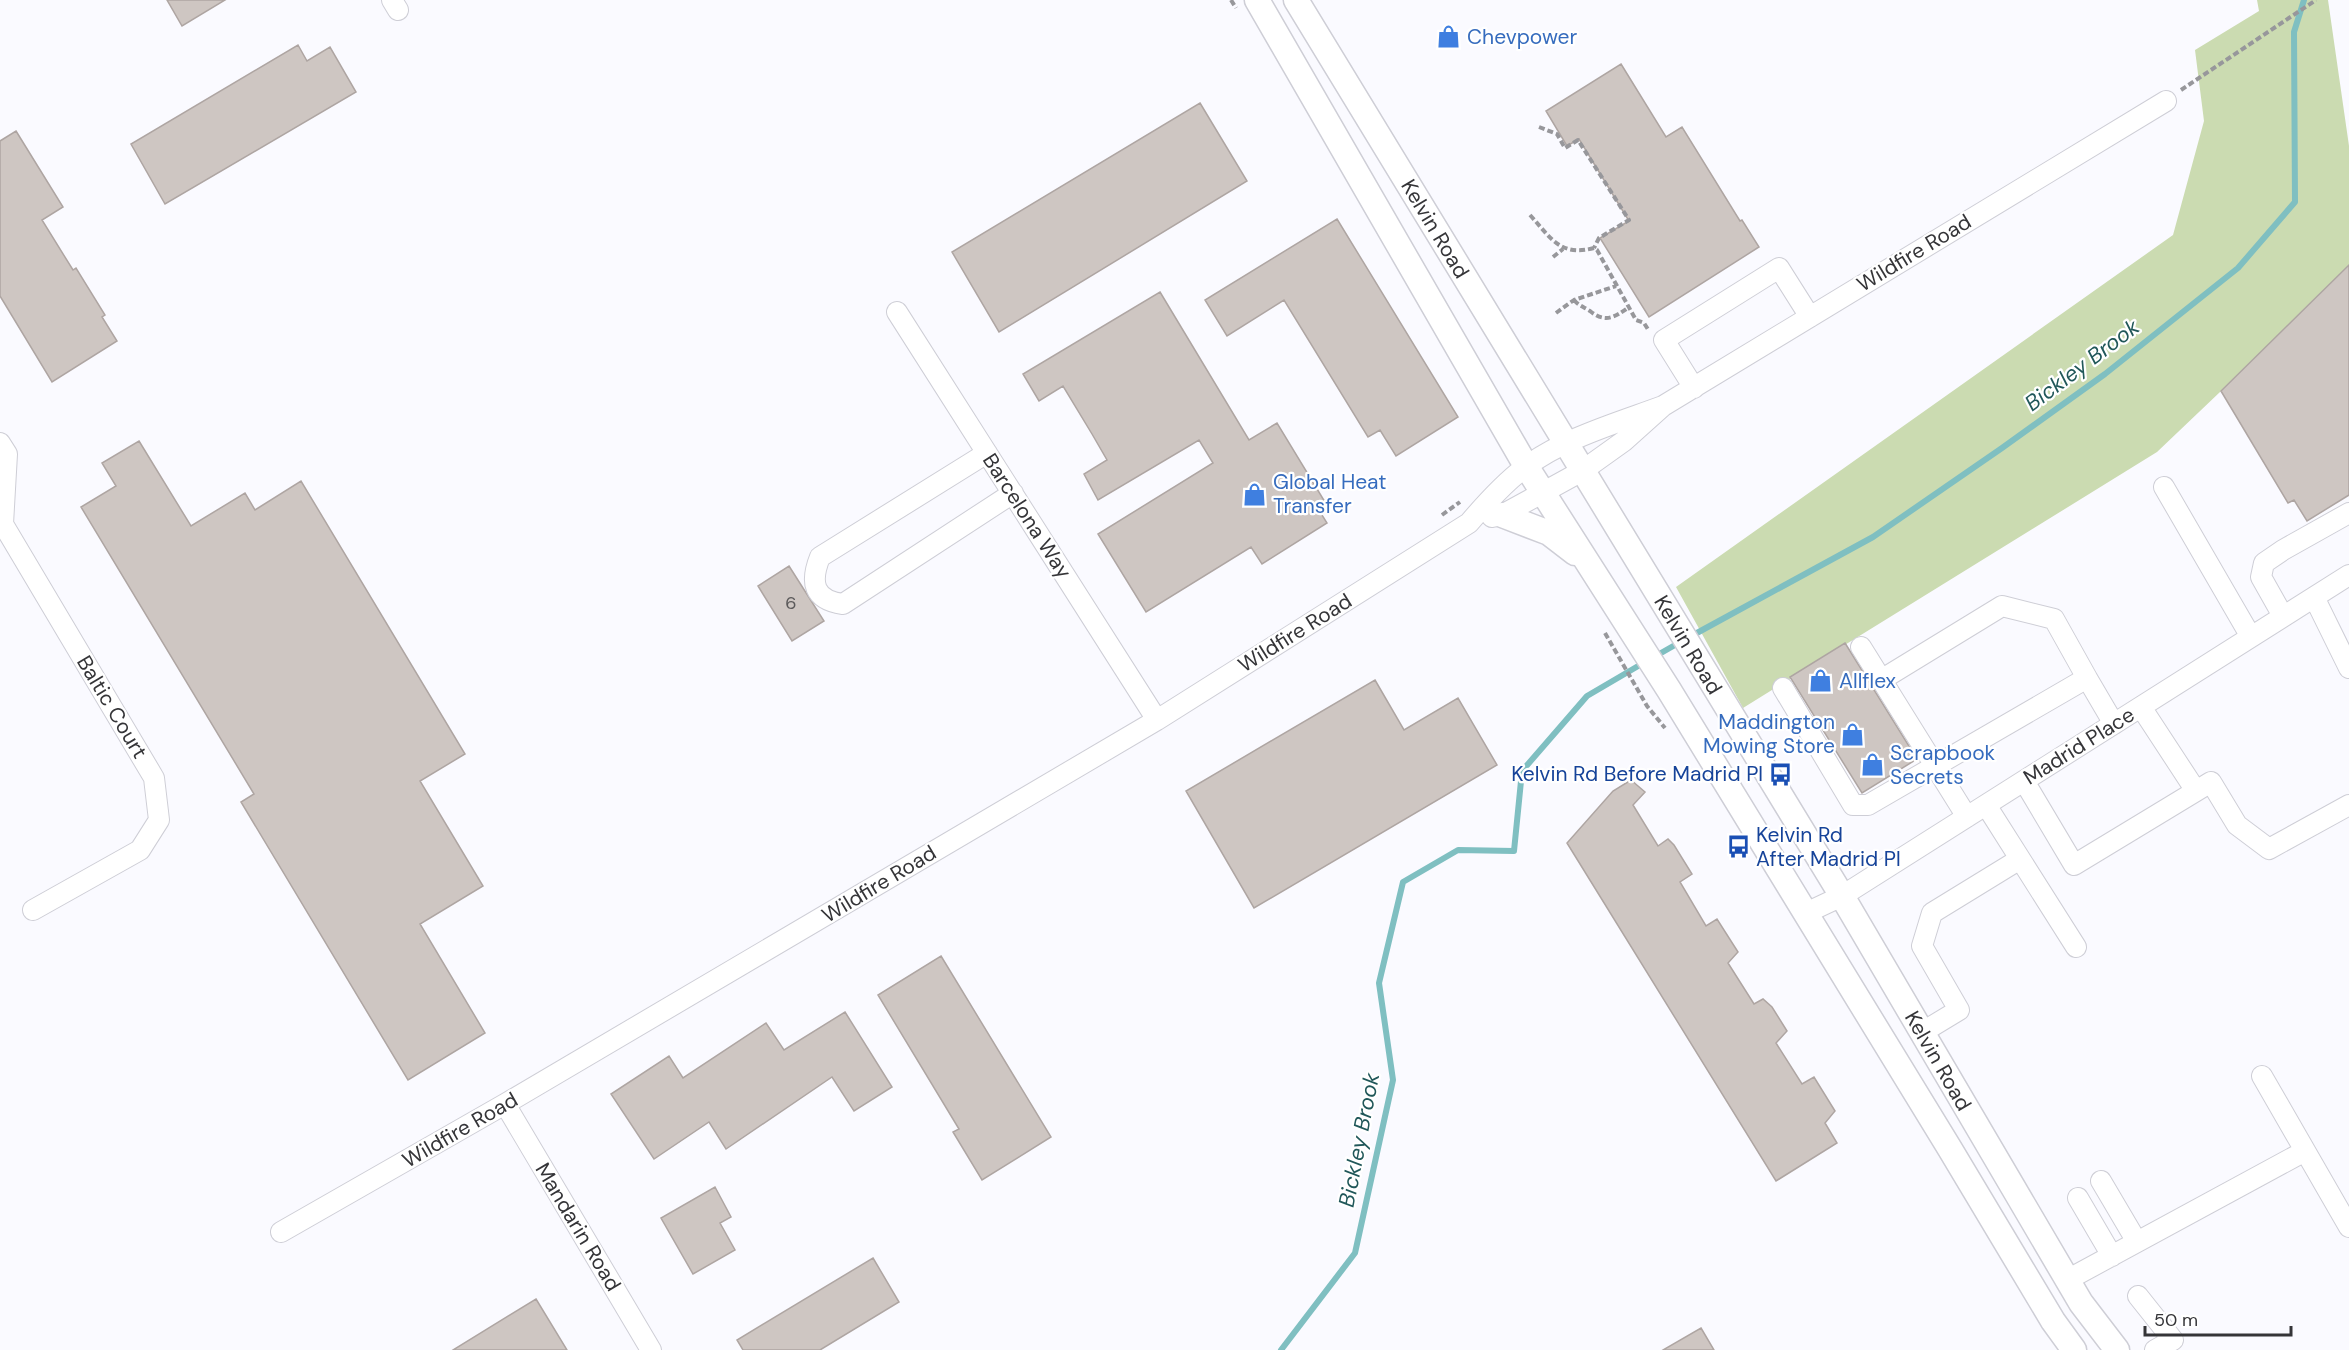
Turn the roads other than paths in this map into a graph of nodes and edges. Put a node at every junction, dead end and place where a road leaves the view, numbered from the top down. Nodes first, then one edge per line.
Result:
1 (1296, 0) edge
2 (1247, 5) edge
3 (2166, 101) road end
4 (897, 312) dead end
5 (1810, 317) junction
6 (1694, 388) junction
7 (1663, 406) junction
8 (1565, 444) junction
9 (3, 448) edge
10 (987, 453) junction
11 (1526, 466) junction
12 (1582, 471) junction
13 (2163, 487) dead end
14 (1543, 493) junction
15 (1013, 494) junction
16 (2349, 513) edge
17 (1502, 515) junction
18 (1469, 523) junction
19 (1586, 562) junction
20 (2349, 575) edge
21 (2314, 597) junction
22 (2283, 616) junction
23 (2251, 637) junction
24 (1861, 647) dead end
25 (2349, 668) edge
26 (2087, 678) junction
27 (1881, 680) junction
28 (1783, 688) dead end
29 (2141, 707) junction
30 (1157, 720) junction
31 (2114, 724) junction
32 (1935, 766) junction
33 (2025, 781) junction
34 (2196, 791) junction
35 (1986, 805) junction
36 (2349, 805) edge
37 (1967, 817) junction
38 (2020, 859) junction
39 (1842, 896) junction
40 (33, 910) dead end
41 (1806, 913) junction
42 (2076, 947) dead end
43 (1921, 1032) junction
44 (2262, 1076) dead end
45 (505, 1104) junction
46 (1979, 1131) junction
47 (1950, 1149) junction
48 (2305, 1151) junction
49 (2101, 1180) dead end
50 (2078, 1198) dead end
51 (2349, 1227) edge
52 (281, 1232) dead end
53 (2137, 1242) junction
54 (2112, 1256) junction
55 (2067, 1280) junction
56 (2138, 1296) dead end
57 (2177, 1345) edge
58 (651, 1350) edge
59 (2074, 1350) edge
60 (2117, 1350) edge
61 (2155, 1350) edge

1 - 8 main road, Kelvin Road
2 - 11 main road, Kelvin Road
3 - 5 street, Wildfire Road
4 - 10 street, Barcelona Way
5 - 6 street, Wildfire Road
5 - 6 street
6 - 7 street, Wildfire Road
7 - 8 street, Wildfire Road
7 - 12 street, Wildfire Road
8 - 11 street, Wildfire Road
8 - 12 main road, Kelvin Road
9 - 40 street, Baltic Court
10 - 15 street, Barcelona Way
10 - 15 street
11 - 14 main road, Kelvin Road
11 - 18 street, Wildfire Road
12 - 14 street, Wildfire Road
12 - 39 main road, Kelvin Road
13 - 23 street
14 - 17 street, Wildfire Road
14 - 19 main road, Kelvin Road
15 - 30 street, Barcelona Way
16 - 22 street
17 - 18 street, Wildfire Road
17 - 19 main road
18 - 30 street, Wildfire Road
19 - 41 main road, Kelvin Road
20 - 21 street, Madrid Place
21 - 22 street, Madrid Place
21 - 25 street
22 - 23 street, Madrid Place
23 - 29 street, Madrid Place
24 - 27 street
26 - 27 street
26 - 31 street
26 - 32 street
27 - 32 street
28 - 32 street
29 - 31 street, Madrid Place
29 - 34 street
30 - 45 street, Wildfire Road
31 - 33 street, Madrid Place
32 - 37 street
33 - 34 street
33 - 35 street, Madrid Place
34 - 36 street
35 - 37 street, Madrid Place
35 - 38 street
37 - 39 street, Madrid Place
38 - 42 street
38 - 43 street
39 - 41 street, Madrid Place
39 - 43 main road, Kelvin Road
41 - 47 main road, Kelvin Road
43 - 46 main road, Kelvin Road
44 - 48 street
45 - 52 street, Wildfire Road
45 - 58 street, Mandarin Road
46 - 47 main road
46 - 55 main road, Kelvin Road
47 - 59 main road, Kelvin Road
48 - 51 street
48 - 53 street
49 - 53 street
50 - 54 street
53 - 54 street
54 - 55 street
55 - 60 main road, Kelvin Road
56 - 57 street
57 - 61 street

